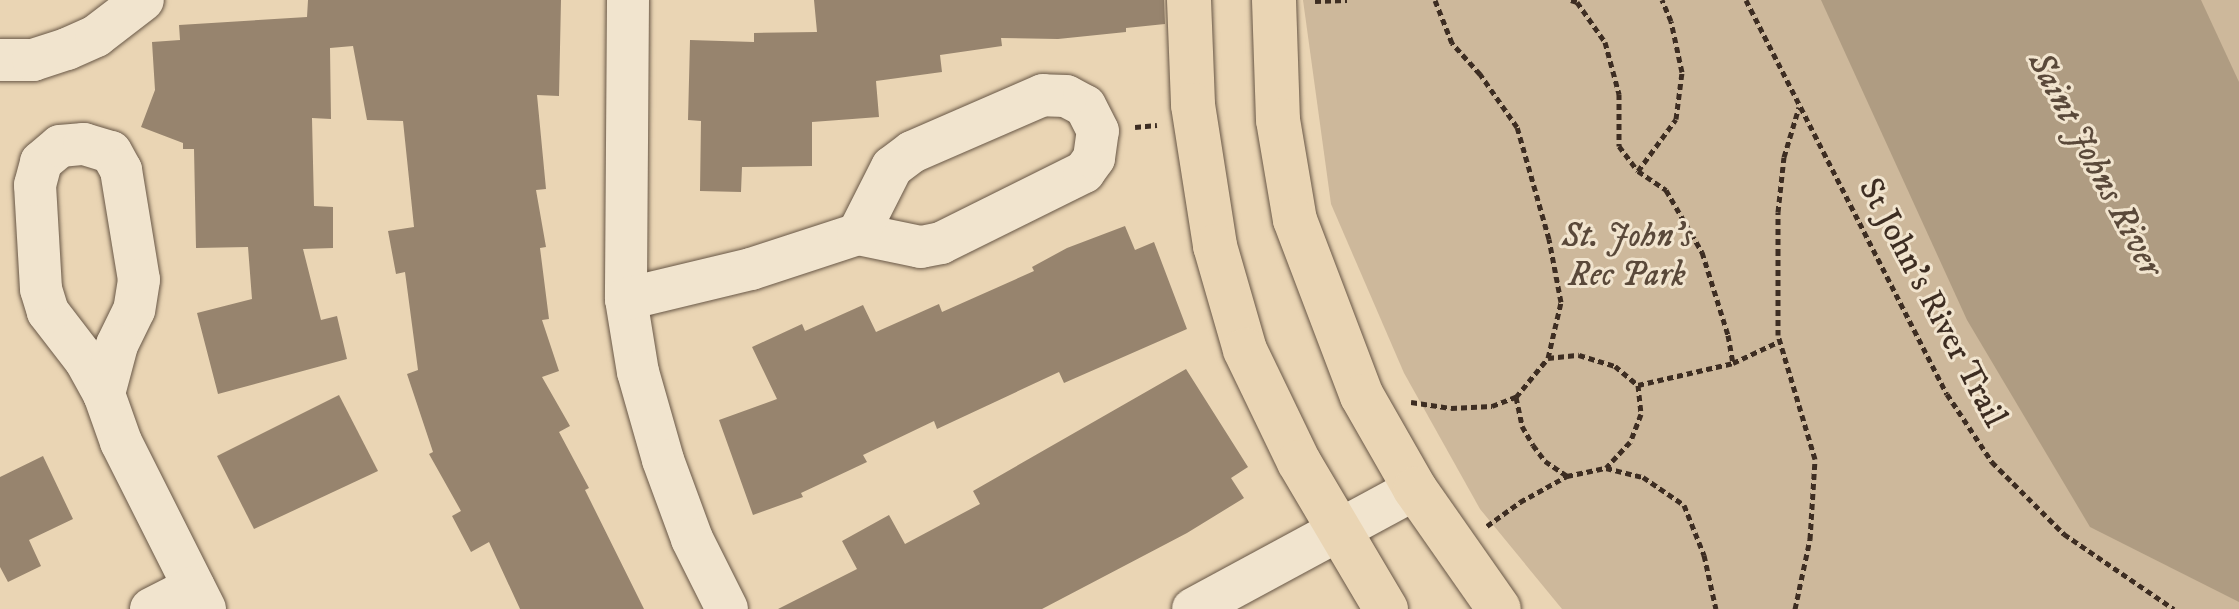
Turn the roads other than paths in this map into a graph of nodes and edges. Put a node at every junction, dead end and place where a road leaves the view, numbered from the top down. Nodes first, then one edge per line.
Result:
1 (143, 0) edge
2 (628, 0) edge
3 (1189, 0) edge
4 (1274, 0) edge
5 (0, 60) edge
6 (858, 234) junction
7 (626, 299) junction
8 (104, 394) junction
9 (1415, 489) junction
10 (1338, 529) junction
11 (200, 598) edge
12 (151, 609) edge
13 (727, 609) edge
14 (1193, 609) edge
15 (1386, 609) edge
16 (1499, 609) edge

1 - 5 street
2 - 7 street
3 - 10 main road
4 - 9 main road
6 - 6 street
6 - 7 street
7 - 13 street
8 - 8 street
8 - 11 street
9 - 10 street
9 - 16 main road
10 - 14 street
10 - 15 main road
11 - 12 street

